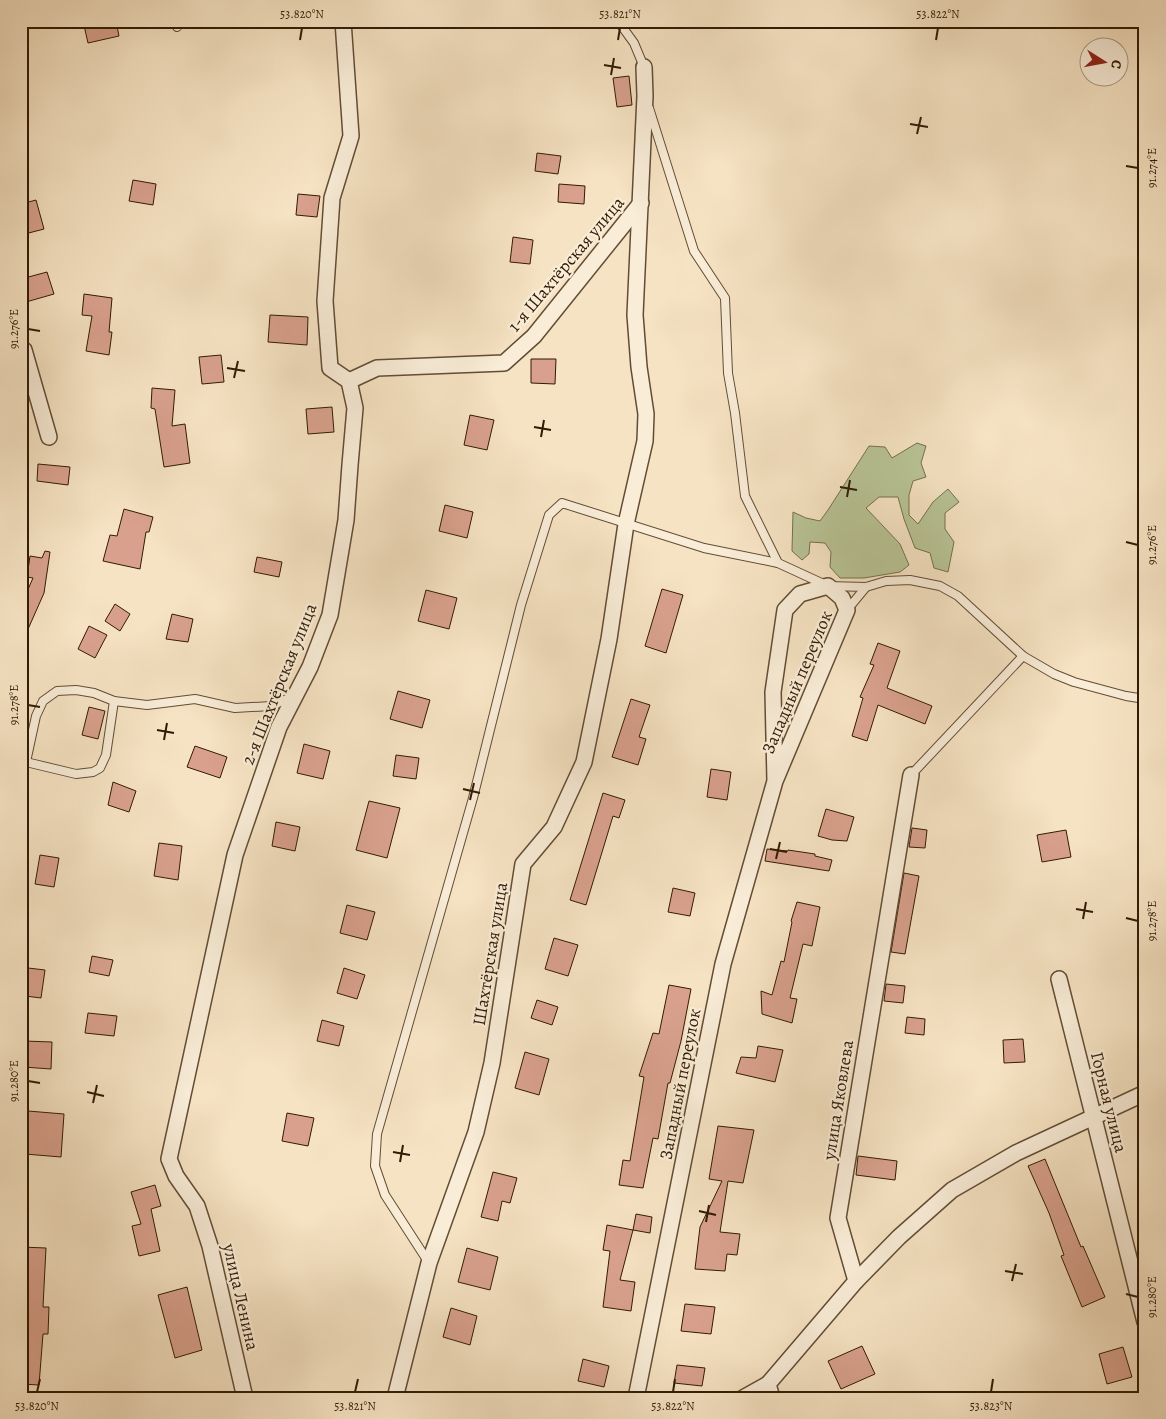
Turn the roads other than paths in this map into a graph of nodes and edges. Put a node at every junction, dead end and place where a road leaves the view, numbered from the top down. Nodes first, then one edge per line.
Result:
1 (344, 21) edge
2 (618, 21) edge
3 (644, 67) joint
4 (645, 96) junction
5 (641, 203) junction
6 (21, 348) edge
7 (349, 380) junction
8 (49, 437) dead end
9 (626, 524) junction
10 (778, 562) junction
11 (828, 586) junction
12 (866, 587) junction
13 (847, 610) junction
14 (1023, 656) junction
15 (295, 695) junction
16 (1145, 698) edge
17 (114, 701) junction
18 (23, 764) edge
19 (910, 775) joint
20 (775, 781) junction
21 (1059, 979) dead end
22 (1145, 1093) edge
23 (1093, 1116) junction
24 (197, 1206) joint
25 (429, 1263) junction
26 (856, 1281) junction
27 (1145, 1322) edge
28 (770, 1391) edge
29 (245, 1398) edge
30 (395, 1398) edge
31 (636, 1398) edge
32 (743, 1398) edge

1 - 7 street
2 - 3 lane
3 - 4 street, 1-я Шахтёрская улица
4 - 5 street, 1-я Шахтёрская улица
4 - 10 lane
5 - 7 street, 1-я Шахтёрская улица
5 - 9 street, 1-я Шахтёрская улица
6 - 8 street
7 - 15 street, 2-я Шахтёрская улица
9 - 10 lane
9 - 25 street, Шахтёрская улица
9 - 25 lane
10 - 11 lane
11 - 12 lane
11 - 13 street, Западный переулок
11 - 20 street, Западный переулок
12 - 13 lane
12 - 14 lane
13 - 20 street, Западный переулок
14 - 16 lane
14 - 19 lane
15 - 17 lane
15 - 24 street, 2-я Шахтёрская улица
17 - 18 lane
17 - 18 lane
19 - 26 street, улица Яковлева
20 - 31 street, Западный переулок
21 - 23 street, Горная улица
22 - 23 street
23 - 26 street
23 - 27 street, Горная улица
24 - 29 street, улица Ленина
25 - 30 street, Шахтёрская улица
26 - 28 street
28 - 32 street

